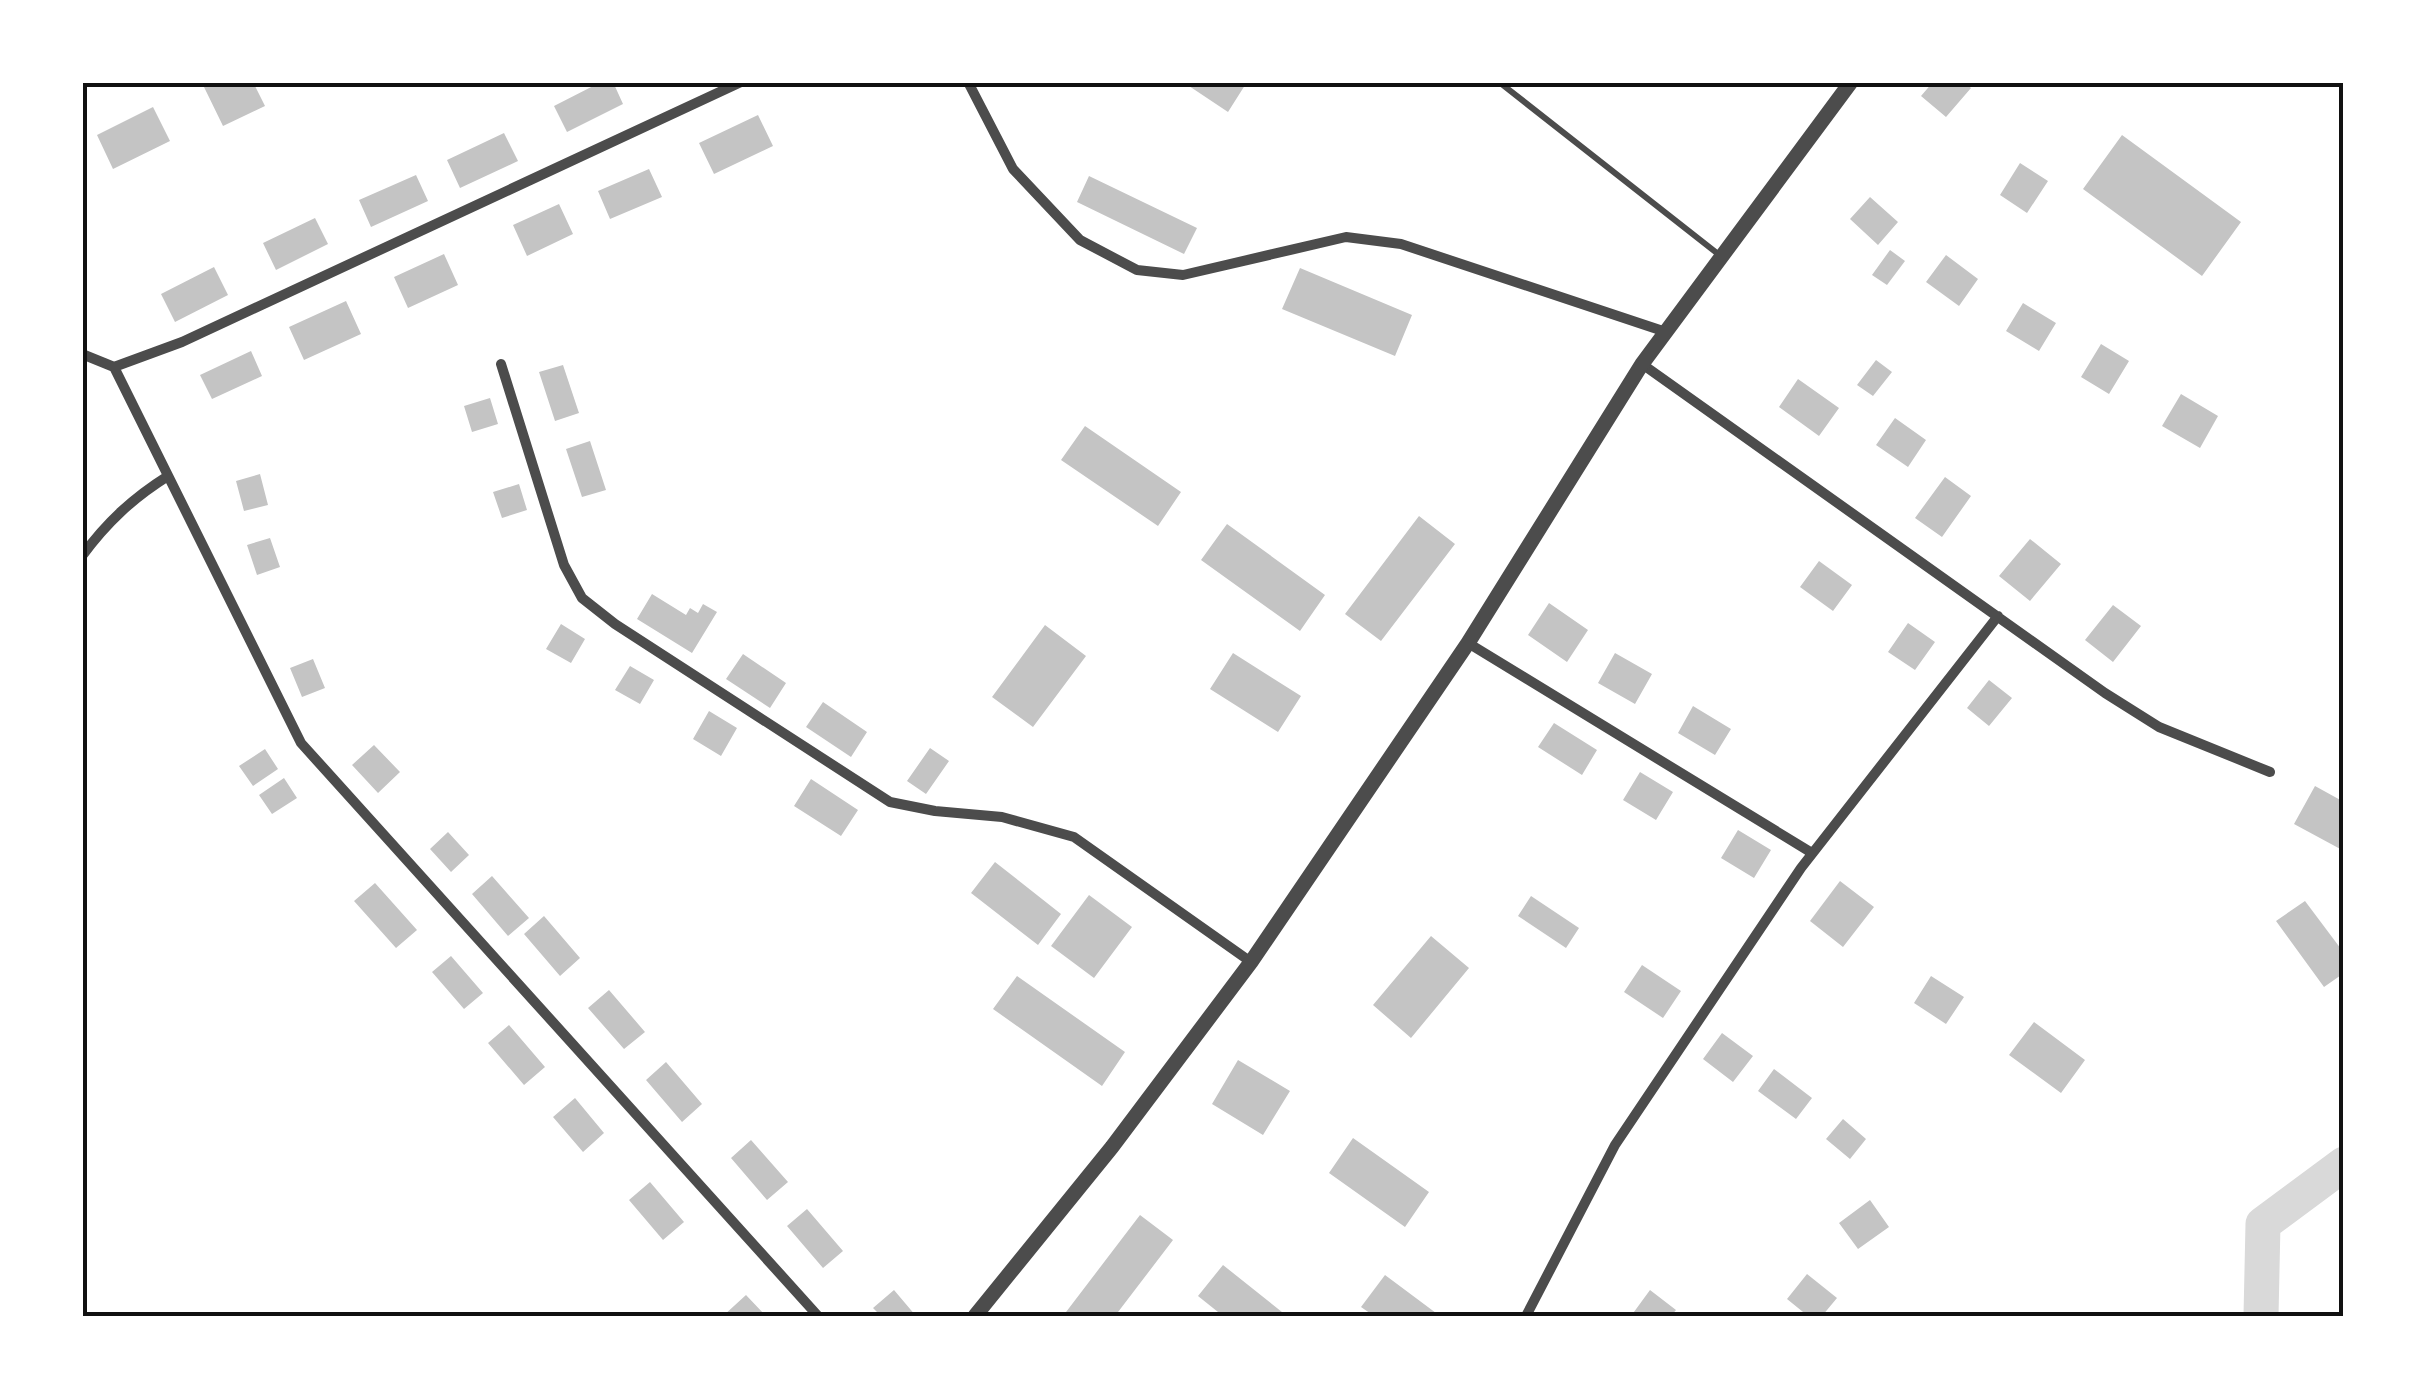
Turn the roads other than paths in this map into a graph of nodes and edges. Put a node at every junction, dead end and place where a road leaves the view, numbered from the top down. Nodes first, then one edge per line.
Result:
1 (741, 82) edge
2 (968, 82) edge
3 (1499, 82) edge
4 (1852, 82) edge
5 (1723, 258) junction
6 (1666, 332) junction
7 (82, 354) edge
8 (501, 364) dead end
9 (1642, 364) junction
10 (114, 366) junction
11 (168, 476) junction
12 (82, 556) edge
13 (1998, 616) junction
14 (1468, 642) junction
15 (2270, 772) dead end
16 (1812, 853) junction
17 (1251, 962) junction
18 (818, 1316) edge
19 (975, 1316) edge
20 (1526, 1316) edge

1 - 10 street
2 - 6 street
3 - 5 lane
4 - 5 street
5 - 6 street
6 - 9 street
7 - 10 street
8 - 17 street
9 - 13 street
9 - 14 street
10 - 11 street
11 - 12 street
11 - 18 street
13 - 15 street
13 - 16 street
14 - 16 street
14 - 17 street
16 - 20 street
17 - 19 street

